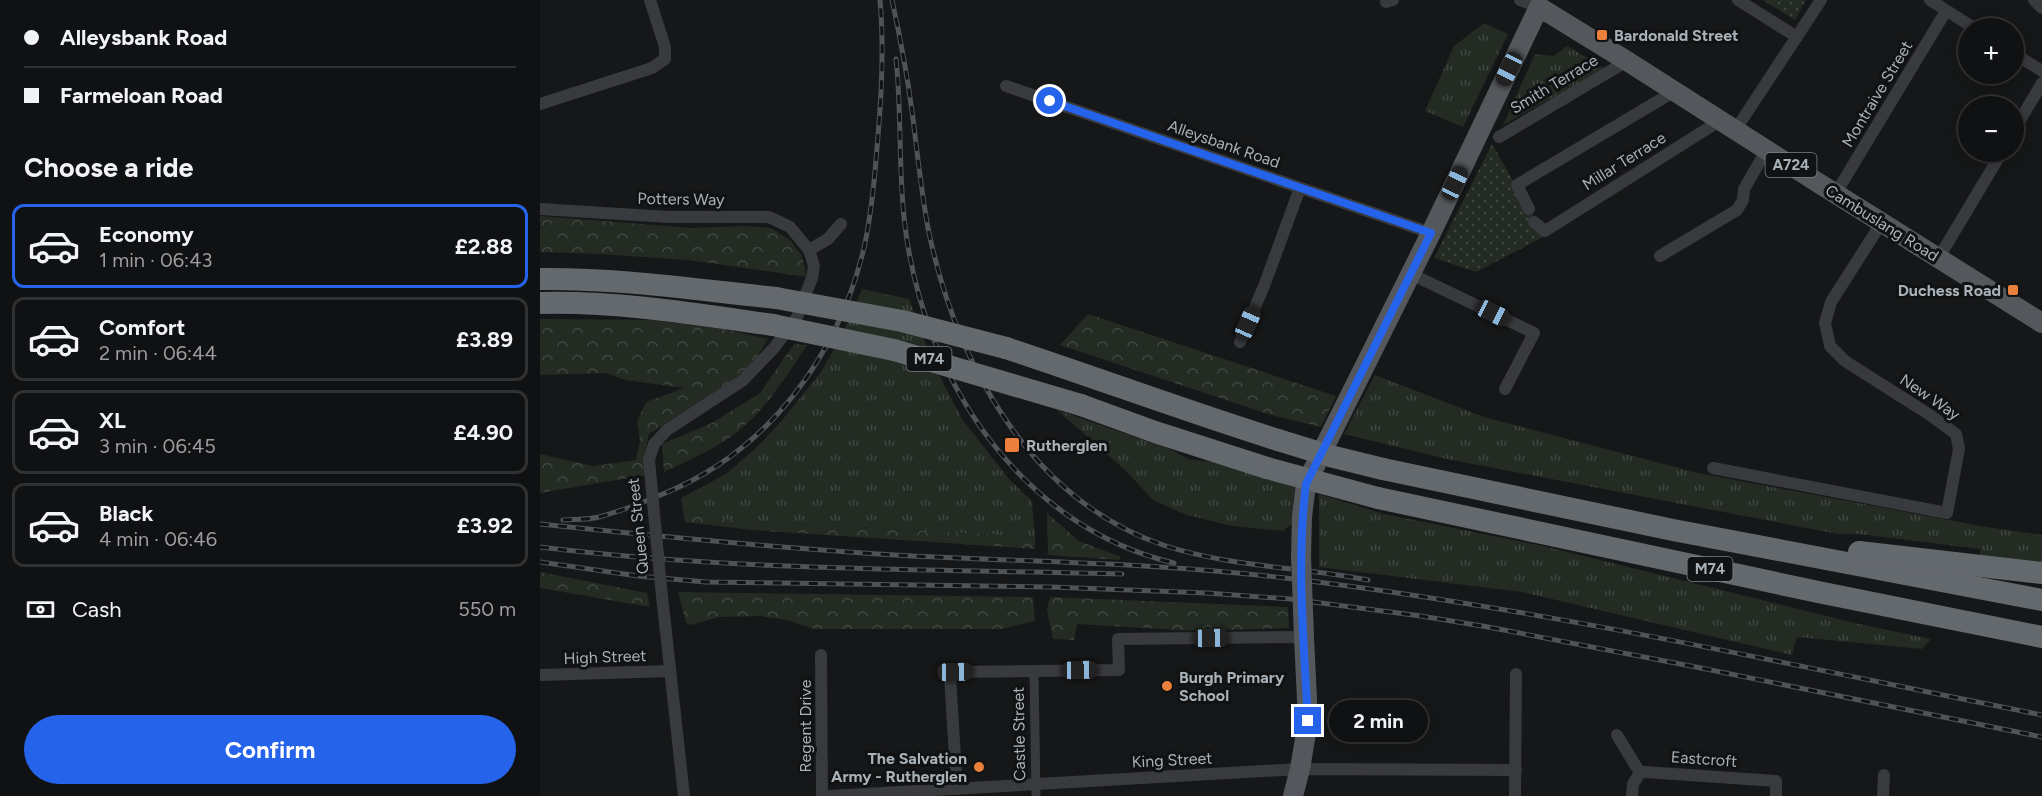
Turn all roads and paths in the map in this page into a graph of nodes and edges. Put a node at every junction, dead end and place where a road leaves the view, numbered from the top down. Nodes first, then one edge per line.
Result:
1 (650, 0) edge
2 (1520, 0) edge
3 (1738, 0) edge
4 (1821, 0) edge
5 (1930, 0) edge
6 (2034, 0) edge
7 (1540, 2) edge
8 (2042, 8) edge
9 (1946, 11) junction
10 (1958, 18) edge
11 (1797, 38) junction
12 (2024, 60) edge
13 (1627, 61) junction
14 (2042, 71) edge
15 (2042, 84) edge
16 (1006, 86) dead end
17 (1675, 91) junction
18 (540, 104) edge
19 (2024, 114) edge
20 (1728, 125) junction
21 (1499, 137) dead end
22 (1767, 149) junction
23 (1996, 162) edge
24 (1300, 188) junction
25 (1836, 193) junction
26 (540, 209) edge
27 (1529, 209) dead end
28 (1534, 222) dead end
29 (1882, 222) junction
30 (841, 224) dead end
31 (1431, 233) junction
32 (809, 250) junction
33 (1660, 256) dead end
34 (1938, 259) junction
35 (1411, 274) junction
36 (540, 279) edge
37 (540, 303) edge
38 (2042, 323) edge
39 (1240, 342) dead end
40 (1505, 389) dead end
41 (1713, 468) dead end
42 (1673, 530) junction
43 (1594, 544) junction
44 (2042, 573) edge
45 (2042, 600) edge
46 (1304, 637) junction
47 (2042, 637) edge
48 (2042, 651) edge
49 (821, 655) dead end
50 (670, 671) junction
51 (1034, 671) junction
52 (1516, 674) dead end
53 (540, 675) edge
54 (1617, 735) dead end
55 (1300, 770) junction
56 (1516, 770) junction
57 (1640, 773) junction
58 (1884, 775) dead end
59 (957, 789) junction
60 (1035, 790) edge
61 (684, 796) edge
62 (822, 796) edge
63 (831, 796) edge
64 (1293, 796) edge
65 (1515, 796) edge
66 (1632, 796) edge
67 (1776, 796) edge
68 (1883, 796) edge

1 - 18 street
2 - 7 street
3 - 11 street
4 - 11 street
5 - 9 street
6 - 8 street
7 - 13 main road, Cambuslang Road / A724
7 - 31 main road
9 - 10 street
9 - 25 street, Montraive Street
11 - 20 street
12 - 14 street
13 - 17 main road, Cambuslang Road / A724
13 - 21 street, Smith Terrace
15 - 19 street
16 - 24 street, Alleysbank Road
17 - 20 main road, Cambuslang Road / A724
17 - 27 street
20 - 22 main road, Cambuslang Road / A724
20 - 28 street, Millar Terrace
22 - 25 main road, Cambuslang Road / A724
22 - 33 street
23 - 34 street
24 - 31 street, Alleysbank Road
24 - 39 street
25 - 29 main road, Cambuslang Road / A724
26 - 32 street, Potters Way
29 - 34 main road, Cambuslang Road / A724
29 - 41 street, New Way
30 - 32 street
31 - 35 main road
32 - 50 street, Queen Street, bridge
34 - 38 main road, Cambuslang Road / A724
35 - 40 street
35 - 46 main road, bridge
36 - 42 highway, M74, bridge
37 - 43 highway, M74, bridge
42 - 44 highway, M74
42 - 45 highway, M74
43 - 47 highway, M74
43 - 48 highway, M74
46 - 51 street
46 - 55 main road
49 - 62 street, Regent Drive
50 - 53 street, High Street
50 - 61 street, Queen Street
51 - 59 street
51 - 60 street, Castle Street
52 - 56 street
54 - 57 street
55 - 56 street, King Street
55 - 60 street, King Street
55 - 64 main road
56 - 65 street
57 - 66 street
57 - 67 street, Eastcroft
58 - 68 street
59 - 60 street, King Street
59 - 63 street, King Street

